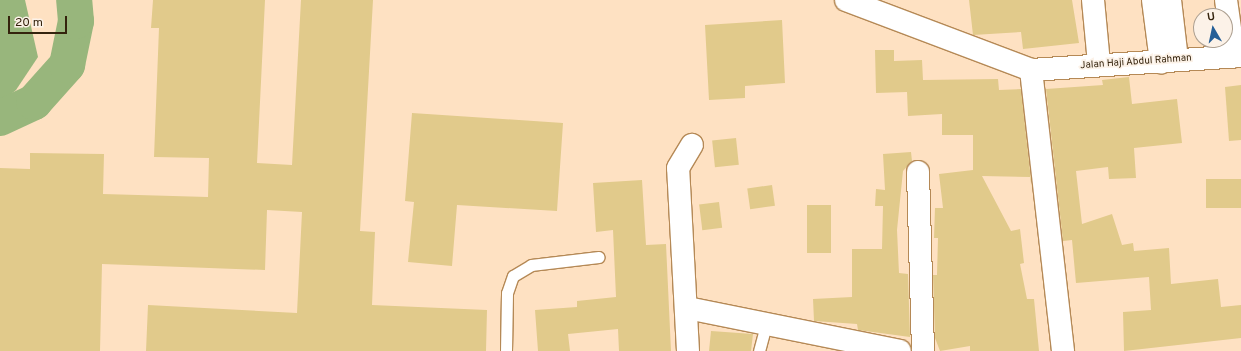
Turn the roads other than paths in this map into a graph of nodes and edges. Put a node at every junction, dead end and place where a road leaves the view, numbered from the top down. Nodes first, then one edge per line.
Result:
1 (846, 0) edge
2 (1093, 0) edge
3 (1153, 0) edge
4 (1170, 0) edge
5 (1226, 0) edge
6 (1237, 56) edge
7 (1169, 61) junction
8 (1099, 64) junction
9 (1031, 70) junction
10 (692, 145) dead end
11 (918, 172) dead end
12 (599, 257) dead end
13 (687, 308) junction
14 (766, 325) junction
15 (506, 351) edge
16 (688, 351) edge
17 (759, 351) edge
18 (900, 351) edge
19 (923, 351) edge
20 (1063, 351) edge

1 - 9 street
2 - 8 street
3 - 7 street
4 - 7 street
5 - 6 street
6 - 7 street, Jalan Haji Abdul Rahman
7 - 8 street, Jalan Haji Abdul Rahman
8 - 9 street, Jalan Haji Abdul Rahman
9 - 20 street
10 - 13 street
11 - 19 street
12 - 15 lane
13 - 14 street
13 - 16 street
14 - 17 lane
14 - 18 street

